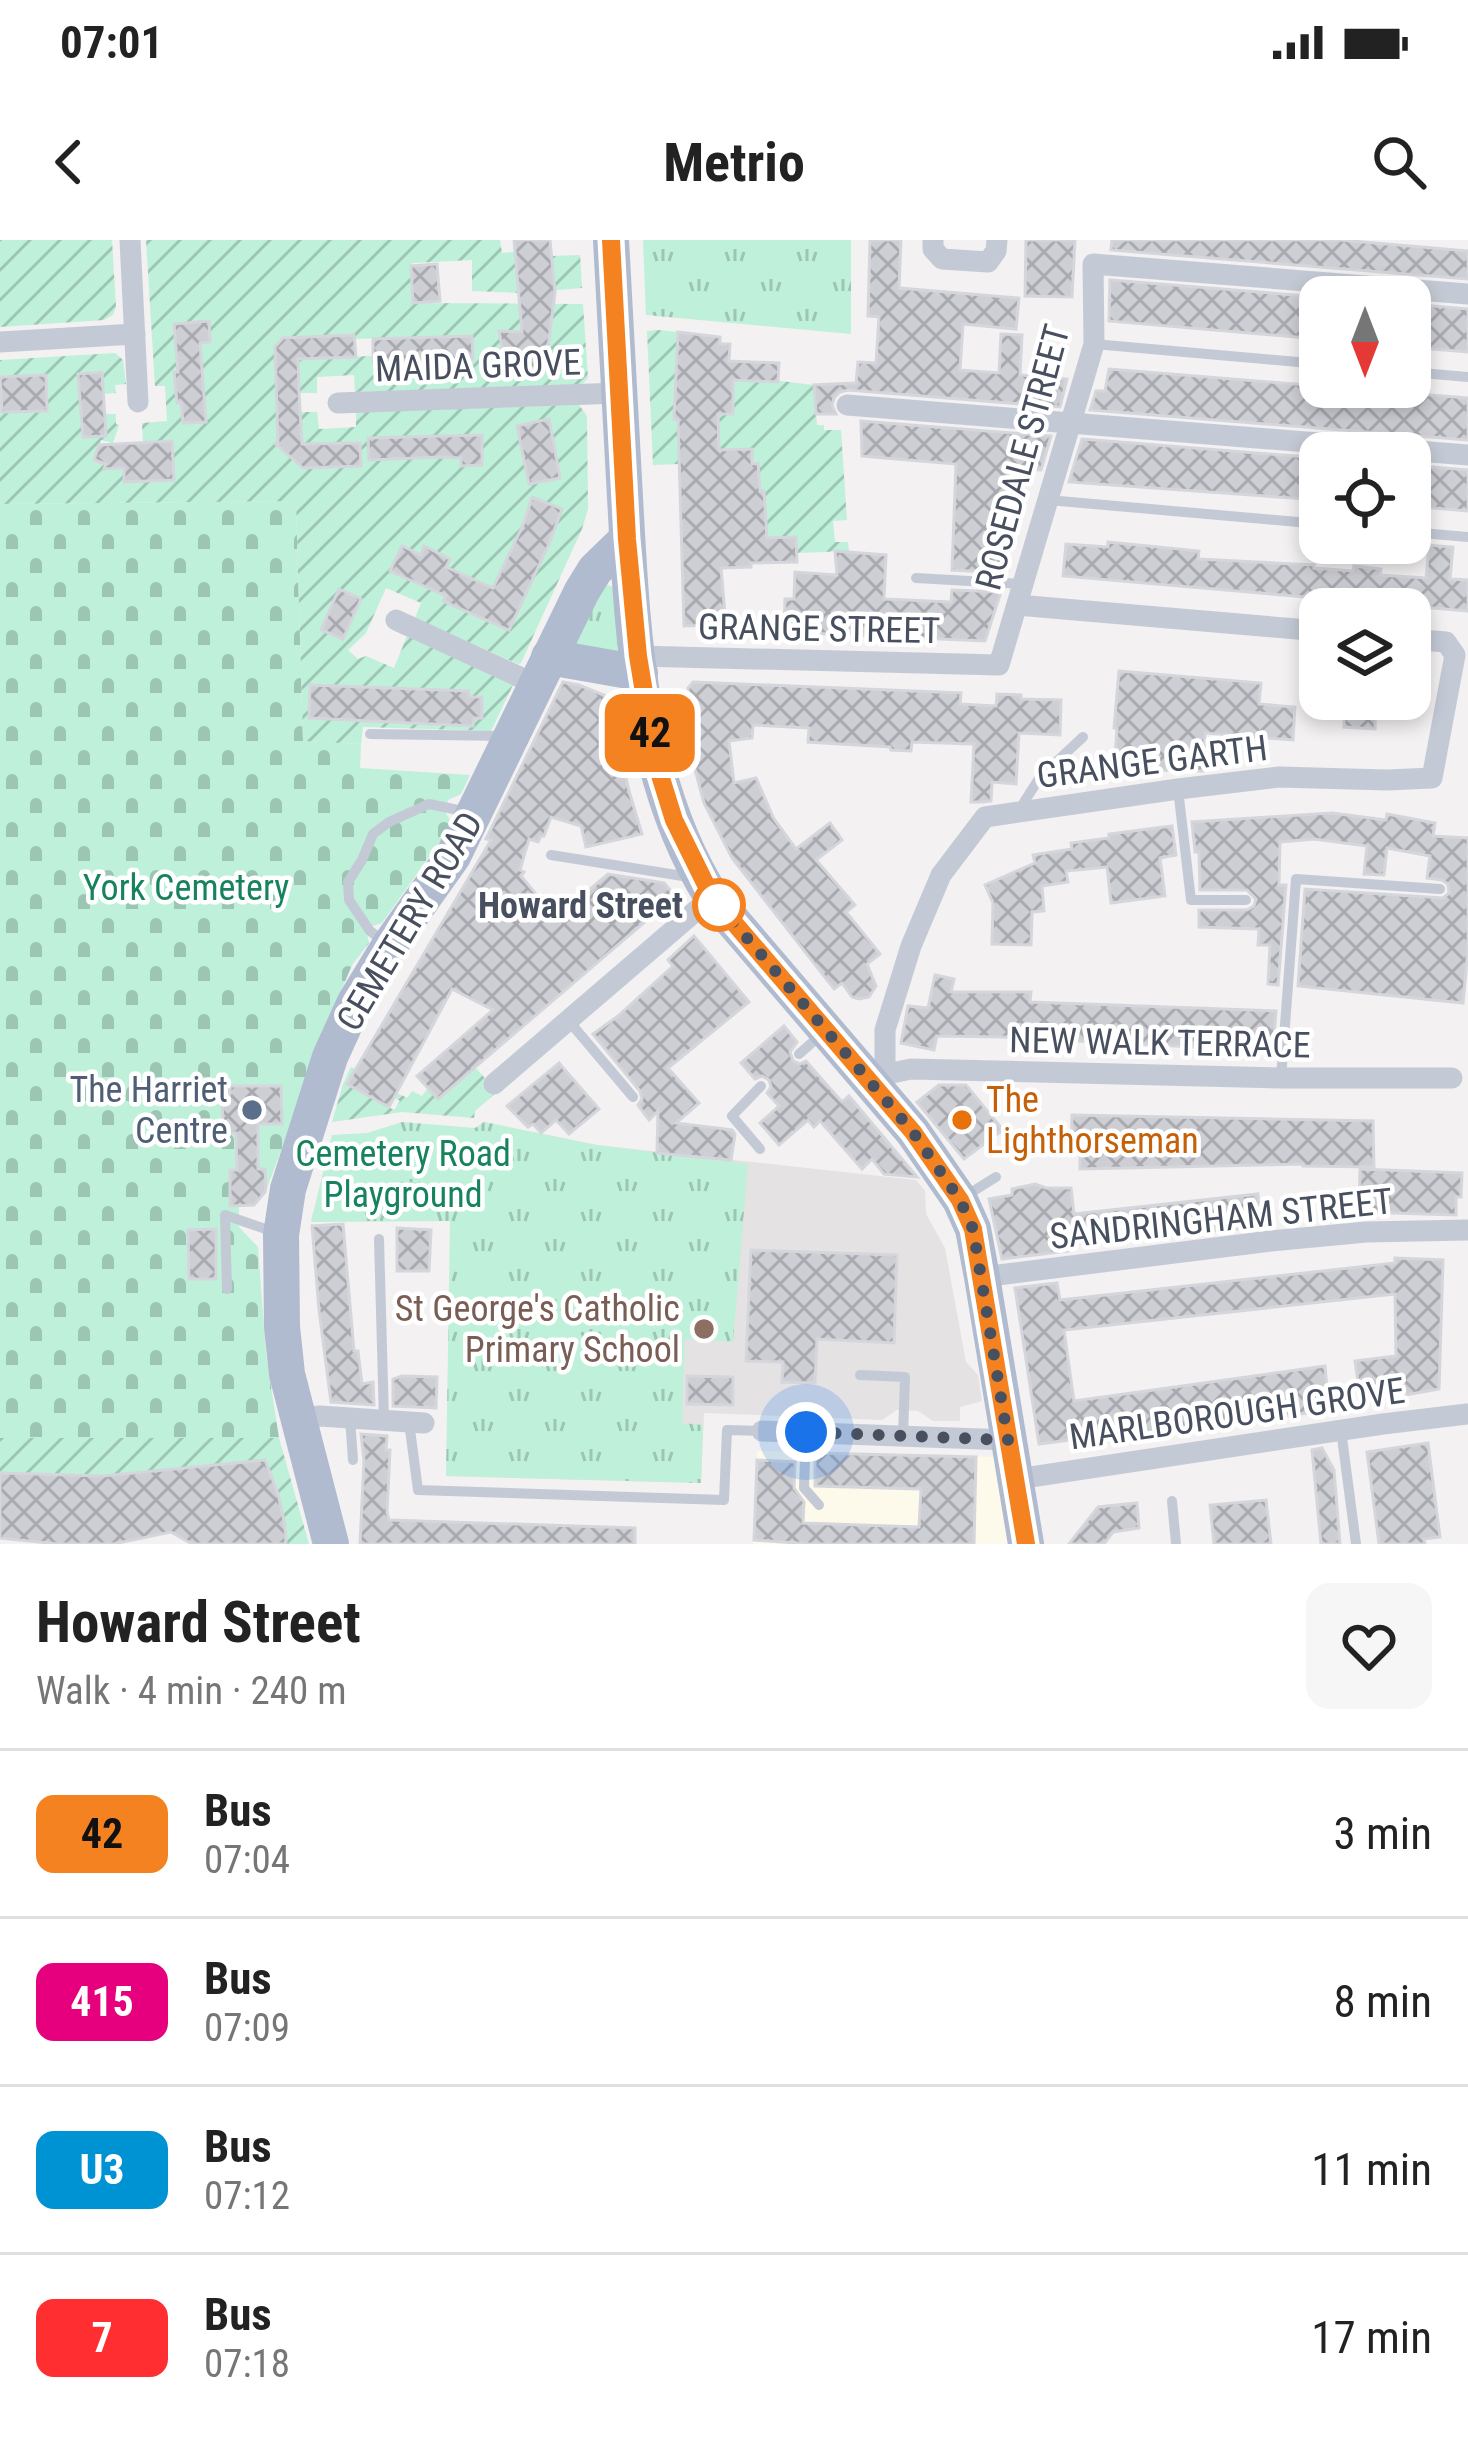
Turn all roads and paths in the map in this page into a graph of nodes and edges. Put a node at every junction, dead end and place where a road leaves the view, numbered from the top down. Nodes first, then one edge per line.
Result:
1 (130, 240) edge
2 (611, 240) edge
3 (933, 240) edge
4 (997, 240) edge
5 (1468, 295) edge
6 (135, 334) junction
7 (0, 342) edge
8 (1094, 344) junction
9 (1299, 362) edge
10 (1431, 373) edge
11 (1468, 376) edge
12 (619, 393) junction
13 (138, 402) dead end
14 (338, 403) dead end
15 (847, 405) dead end
16 (1072, 423) junction
17 (1468, 455) edge
18 (1048, 500) junction
19 (1299, 522) edge
20 (1431, 533) edge
21 (1468, 536) edge
22 (627, 539) junction
23 (916, 578) dead end
24 (1020, 594) junction
25 (396, 620) dead end
26 (1299, 628) edge
27 (1431, 641) edge
28 (639, 665) junction
29 (999, 665) joint
30 (542, 671) junction
31 (370, 734) dead end
32 (509, 736) junction
33 (1083, 736) dead end
34 (1178, 789) junction
35 (1019, 810) junction
36 (474, 813) junction
37 (550, 855) dead end
38 (706, 888) junction
39 (1440, 889) dead end
40 (1246, 900) dead end
41 (389, 946) junction
42 (568, 1020) junction
43 (876, 1076) junction
44 (1281, 1078) junction
45 (1453, 1078) dead end
46 (494, 1084) dead end
47 (761, 1086) dead end
48 (633, 1097) dead end
49 (760, 1149) dead end
50 (996, 1177) dead end
51 (960, 1200) junction
52 (1468, 1230) edge
53 (281, 1235) junction
54 (379, 1239) dead end
55 (982, 1277) junction
56 (227, 1289) dead end
57 (860, 1375) dead end
58 (1467, 1414) edge
59 (296, 1418) junction
60 (350, 1418) junction
61 (384, 1420) junction
62 (417, 1422) joint
63 (1342, 1430) junction
64 (762, 1431) joint
65 (806, 1432) junction
66 (903, 1436) junction
67 (1008, 1440) junction
68 (353, 1460) dead end
69 (1017, 1479) junction
70 (1172, 1501) dead end
71 (819, 1505) dead end
72 (331, 1544) edge
73 (1026, 1544) edge
74 (1176, 1544) edge
75 (1356, 1544) edge

1 - 6 street
2 - 12 main road
3 - 4 street
5 - 8 street, ROSEDALE STREET
6 - 7 street
6 - 13 street
8 - 9 lane
8 - 16 street, ROSEDALE STREET
10 - 11 lane
12 - 14 street, MAIDA GROVE
12 - 22 main road
15 - 16 street
16 - 17 street
16 - 18 street, ROSEDALE STREET
18 - 19 lane
18 - 24 street, ROSEDALE STREET
20 - 21 lane
22 - 28 main road
22 - 30 main road, CEMETERY ROAD
23 - 24 lane
24 - 26 street
24 - 29 street, ROSEDALE STREET
25 - 30 street
27 - 34 street, GRANGE GARTH
28 - 29 street, GRANGE STREET
28 - 30 main road
28 - 38 main road
30 - 32 main road, CEMETERY ROAD
31 - 32 lane
32 - 36 main road, CEMETERY ROAD
33 - 35 lane
34 - 35 street, GRANGE GARTH
34 - 40 lane
35 - 43 street, GRANGE GARTH
36 - 41 main road, CEMETERY ROAD
36 - 41 lane
37 - 38 lane
38 - 42 street
38 - 43 main road
39 - 44 lane
41 - 53 main road, CEMETERY ROAD
42 - 46 street
42 - 48 lane
43 - 44 street, NEW WALK TERRACE
43 - 51 main road
44 - 45 street, NEW WALK TERRACE
47 - 49 lane
50 - 51 lane
51 - 55 main road
52 - 55 street, SANDRINGHAM STREET
53 - 56 lane
53 - 59 main road, CEMETERY ROAD
54 - 61 lane
55 - 67 main road
57 - 66 lane
58 - 63 street, MARLBOROUGH GROVE
59 - 60 street
59 - 72 main road, CEMETERY ROAD
60 - 61 street
60 - 68 lane
61 - 62 street
62 - 64 lane
63 - 69 street, MARLBOROUGH GROVE
63 - 75 lane
64 - 65 street
65 - 66 street
65 - 71 lane
66 - 67 street
67 - 69 main road
69 - 73 main road
70 - 74 lane

